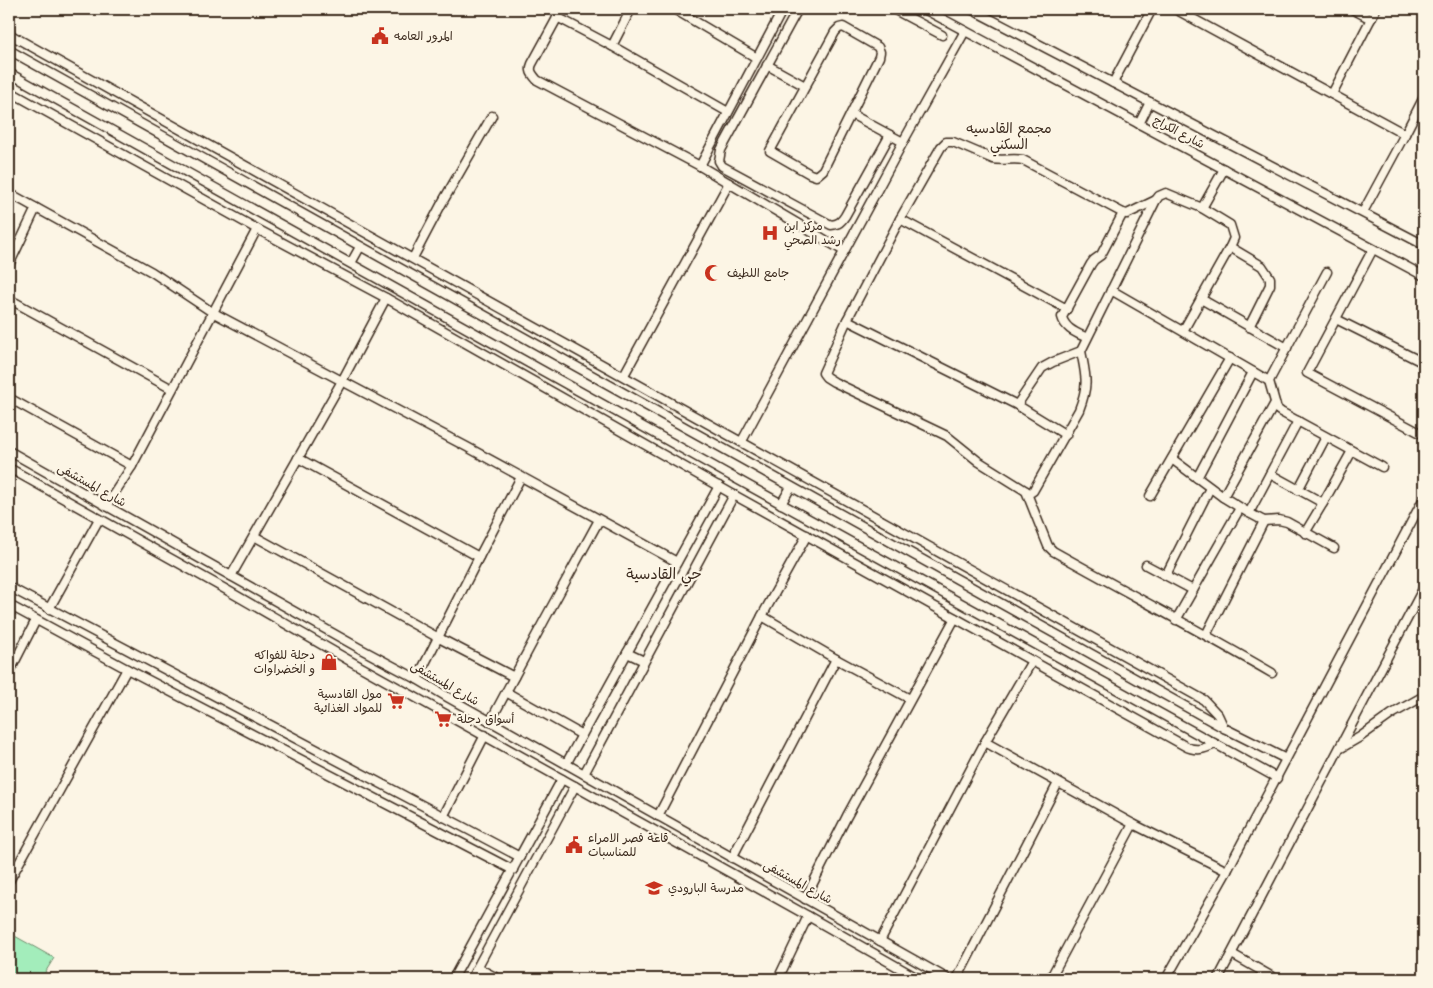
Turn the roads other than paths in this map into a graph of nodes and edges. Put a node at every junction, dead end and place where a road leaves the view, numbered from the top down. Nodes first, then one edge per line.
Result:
1 (562, 9) edge
2 (631, 9) edge
3 (674, 9) edge
4 (783, 9) edge
5 (798, 9) edge
6 (893, 9) edge
7 (924, 9) edge
8 (974, 9) edge
9 (1152, 9) edge
10 (1175, 9) edge
11 (1352, 9) edge
12 (1376, 9) edge
13 (557, 17) junction
14 (1371, 19) junction
15 (965, 31) junction
16 (9, 34) edge
17 (942, 35) dead end
18 (612, 46) junction
19 (9, 50) edge
20 (758, 58) junction
21 (767, 65) junction
22 (9, 73) edge
23 (82, 75) junction
24 (1113, 83) junction
25 (805, 86) junction
26 (75, 87) junction
27 (9, 90) edge
28 (1332, 94) junction
29 (1424, 97) edge
30 (1150, 102) junction
31 (65, 104) junction
32 (728, 112) junction
33 (851, 114) junction
34 (492, 116) dead end
35 (57, 117) junction
36 (1139, 124) junction
37 (1405, 134) junction
38 (890, 135) junction
39 (903, 142) junction
40 (231, 157) junction
41 (700, 166) junction
42 (1224, 169) junction
43 (223, 170) junction
44 (729, 182) junction
45 (214, 187) junction
46 (9, 192) edge
47 (1156, 200) junction
48 (207, 201) junction
49 (36, 208) junction
50 (1202, 208) junction
51 (1363, 212) junction
52 (1122, 213) junction
53 (900, 219) junction
54 (256, 228) junction
55 (1424, 245) edge
56 (1230, 246) junction
57 (360, 247) junction
58 (1374, 249) junction
59 (844, 251) junction
60 (414, 258) junction
61 (351, 264) junction
62 (9, 265) edge
63 (1327, 272) dead end
64 (1424, 276) edge
65 (1111, 290) junction
66 (386, 298) junction
67 (9, 299) edge
68 (1201, 300) junction
69 (1066, 309) junction
70 (212, 312) junction
71 (1336, 319) junction
72 (847, 320) junction
73 (1249, 327) junction
74 (1184, 331) junction
75 (1087, 338) junction
76 (1287, 348) junction
77 (1081, 351) junction
78 (1230, 358) junction
79 (1424, 363) edge
80 (1253, 372) junction
81 (624, 375) junction
82 (342, 381) junction
83 (1269, 381) junction
84 (172, 389) junction
85 (586, 395) junction
86 (9, 398) edge
87 (670, 401) junction
88 (1275, 403) junction
89 (1017, 405) junction
90 (579, 408) junction
91 (663, 415) junction
92 (1298, 422) junction
93 (1424, 435) edge
94 (1066, 436) junction
95 (1326, 437) junction
96 (742, 441) junction
97 (9, 451) edge
98 (1352, 451) junction
99 (298, 458) junction
100 (1172, 459) junction
101 (24, 460) junction
102 (132, 466) junction
103 (1382, 467) dead end
104 (9, 468) edge
105 (17, 472) junction
106 (1270, 474) junction
107 (520, 477) junction
108 (1197, 478) junction
109 (719, 486) junction
110 (791, 487) junction
111 (1210, 488) junction
112 (1298, 490) junction
113 (1026, 492) junction
114 (734, 495) junction
115 (1150, 496) dead end
116 (1223, 497) junction
117 (1423, 503) edge
118 (782, 504) junction
119 (1323, 504) junction
120 (106, 506) junction
121 (1240, 508) junction
122 (1249, 514) junction
123 (99, 519) junction
124 (600, 520) junction
125 (1264, 521) junction
126 (1305, 533) junction
127 (254, 536) junction
128 (807, 536) junction
129 (1334, 548) dead end
130 (948, 556) junction
131 (479, 557) junction
132 (677, 562) junction
133 (1146, 565) dead end
134 (940, 570) junction
135 (1166, 575) junction
136 (231, 576) junction
137 (929, 586) junction
138 (1424, 587) edge
139 (9, 588) edge
140 (1193, 590) junction
141 (922, 600) junction
142 (9, 605) edge
143 (49, 609) junction
144 (762, 616) junction
145 (955, 618) junction
146 (36, 620) junction
147 (1176, 620) junction
148 (1206, 635) junction
149 (437, 637) junction
150 (359, 648) junction
151 (627, 653) junction
152 (836, 659) junction
153 (644, 661) junction
154 (1032, 661) junction
155 (352, 662) junction
156 (127, 669) junction
157 (9, 673) edge
158 (1272, 673) dead end
159 (514, 677) junction
160 (417, 679) junction
161 (1148, 686) junction
162 (506, 692) junction
163 (1424, 696) edge
164 (910, 699) junction
165 (1139, 701) junction
166 (490, 722) junction
167 (1224, 728) junction
168 (485, 735) junction
169 (582, 735) junction
170 (985, 742) junction
171 (304, 743) junction
172 (1215, 744) junction
173 (1341, 748) junction
174 (296, 756) junction
175 (1286, 759) junction
176 (566, 764) junction
177 (584, 774) junction
178 (1276, 778) junction
179 (562, 779) junction
180 (1058, 783) junction
181 (575, 786) junction
182 (658, 816) junction
183 (443, 817) junction
184 (1133, 824) junction
185 (520, 858) junction
186 (732, 858) junction
187 (513, 870) junction
188 (1228, 871) junction
189 (768, 878) junction
190 (9, 881) edge
191 (762, 890) junction
192 (805, 899) junction
193 (808, 916) junction
194 (476, 936) junction
195 (880, 941) junction
196 (490, 944) junction
197 (1232, 954) junction
198 (478, 968) junction
199 (453, 979) edge
200 (471, 979) edge
201 (499, 979) edge
202 (778, 979) edge
203 (919, 979) edge
204 (948, 979) edge
205 (957, 979) edge
206 (1050, 979) edge
207 (1166, 979) edge
208 (1218, 979) edge
209 (1276, 979) edge

1 - 13 street
2 - 18 street
3 - 20 street
4 - 20 street
5 - 21 street
6 - 17 street
7 - 15 street, شارع الكراج
8 - 24 street
9 - 24 street
10 - 28 street
11 - 14 street
12 - 14 street
13 - 18 street
13 - 41 street
14 - 28 street
15 - 36 street, شارع الكراج
15 - 39 street
16 - 23 street
18 - 32 street
19 - 26 street
20 - 32 street
21 - 25 street
21 - 38 street
22 - 31 street
23 - 26 street
23 - 40 street
24 - 30 street
25 - 33 street
25 - 33 street
26 - 43 street
27 - 35 street
28 - 37 street
29 - 37 street
30 - 36 street
30 - 51 street
31 - 35 street
31 - 45 street
32 - 41 street
33 - 38 street
34 - 60 street
35 - 48 street
36 - 42 street, شارع الكراج
37 - 51 street
38 - 39 street
39 - 59 street
40 - 43 street
40 - 60 street
41 - 44 street
42 - 50 street
42 - 58 street, شارع الكراج
43 - 57 street
44 - 59 street
44 - 81 street
45 - 48 street
45 - 61 street
46 - 49 street
47 - 50 street
47 - 52 street
47 - 65 street
48 - 54 street
49 - 62 street
49 - 70 street
50 - 56 street
51 - 55 street
52 - 53 street
52 - 69 street
53 - 69 street
53 - 72 street
54 - 66 street
54 - 70 street
56 - 68 street
56 - 73 street
57 - 61 street
57 - 91 street
58 - 64 street, شارع الكراج
58 - 71 street
59 - 96 street
60 - 81 street
61 - 85 street
63 - 76 street
65 - 74 street
65 - 75 street
66 - 82 street
66 - 90 street
67 - 84 street
68 - 73 street
68 - 74 street
69 - 75 street
70 - 82 street
70 - 84 street
71 - 79 street
71 - 93 street
72 - 89 street
72 - 113 street
73 - 76 street
74 - 78 street
75 - 77 street
76 - 83 street
77 - 89 street
77 - 94 street
78 - 80 street
78 - 100 street
80 - 83 street
80 - 108 street
81 - 87 street
82 - 99 street
82 - 107 street
83 - 88 street
84 - 102 street
85 - 90 street
85 - 118 street
86 - 102 street
87 - 91 street
87 - 96 street
88 - 92 street
88 - 116 street
89 - 94 street
90 - 109 street
91 - 110 street
92 - 95 street
92 - 106 street
94 - 113 street
95 - 98 street
95 - 112 street
96 - 130 street
97 - 101 street, شارع المستشفى
98 - 103 street
98 - 119 street
99 - 127 street
99 - 131 street
100 - 108 street
100 - 115 street
101 - 105 street
101 - 120 street, شارع المستشفى
102 - 120 street
104 - 105 street, شارع المستشفى
105 - 123 street, شارع المستشفى
106 - 112 street
106 - 122 street
107 - 124 street
107 - 131 street
108 - 111 street
109 - 114 street
109 - 132 street
110 - 118 street
110 - 134 street
111 - 116 street
111 - 135 street
112 - 119 street
113 - 147 street
114 - 128 street
114 - 153 street
116 - 121 street
117 - 175 street
118 - 137 street
119 - 126 street
120 - 136 street, شارع المستشفى
121 - 122 street
121 - 140 street
122 - 125 street
123 - 143 street
123 - 155 street, شارع المستشفى
124 - 132 street
124 - 159 street
125 - 126 street
125 - 148 street
126 - 129 street
127 - 136 street
127 - 149 street
128 - 141 street
128 - 144 street
130 - 134 street
130 - 167 street
131 - 149 street
132 - 151 street
133 - 135 street
134 - 161 street
135 - 140 street
136 - 150 street, شارع المستشفى
137 - 141 street
137 - 165 street
138 - 173 street
139 - 143 street
140 - 147 street
141 - 145 street
142 - 146 street
143 - 171 street
144 - 152 street
144 - 182 street
145 - 154 street
145 - 164 street
146 - 156 street
146 - 157 street
147 - 148 street
148 - 158 street
149 - 159 street
149 - 160 street
150 - 155 street
150 - 160 street, شارع المستشفى
151 - 153 street
151 - 169 street
152 - 164 street
152 - 186 street
153 - 177 street
154 - 170 street
154 - 172 street
155 - 168 street, شارع المستشفى
156 - 174 street
156 - 190 street
159 - 162 street
160 - 166 street, شارع المستشفى
161 - 165 street
161 - 167 street
162 - 166 street
162 - 169 street
163 - 173 street
164 - 192 street
165 - 172 street
166 - 176 street, شارع المستشفى
167 - 175 street
168 - 179 street, شارع المستشفى
168 - 183 street
169 - 176 street
170 - 180 street
170 - 195 street
171 - 174 street
171 - 183 street
172 - 178 street
173 - 197 street
174 - 187 street
175 - 178 street
176 - 177 street, شارع المستشفى
177 - 182 street, شارع المستشفى
178 - 188 street
179 - 181 street, شارع المستشفى
179 - 185 street
180 - 184 street
180 - 205 street
181 - 191 street, شارع المستشفى
181 - 196 street
182 - 186 street, شارع المستشفى
183 - 185 street
184 - 188 street
184 - 206 street
185 - 187 street
186 - 189 street, شارع المستشفى
187 - 194 street
188 - 207 street
189 - 191 street
189 - 192 street, شارع المستشفى
191 - 193 street, شارع المستشفى
192 - 195 street, شارع المستشفى
193 - 202 street
193 - 203 street, شارع المستشفى
194 - 196 street
194 - 199 street
195 - 204 street, شارع المستشفى
196 - 198 street
197 - 208 street
197 - 209 street
198 - 200 street
198 - 201 street

